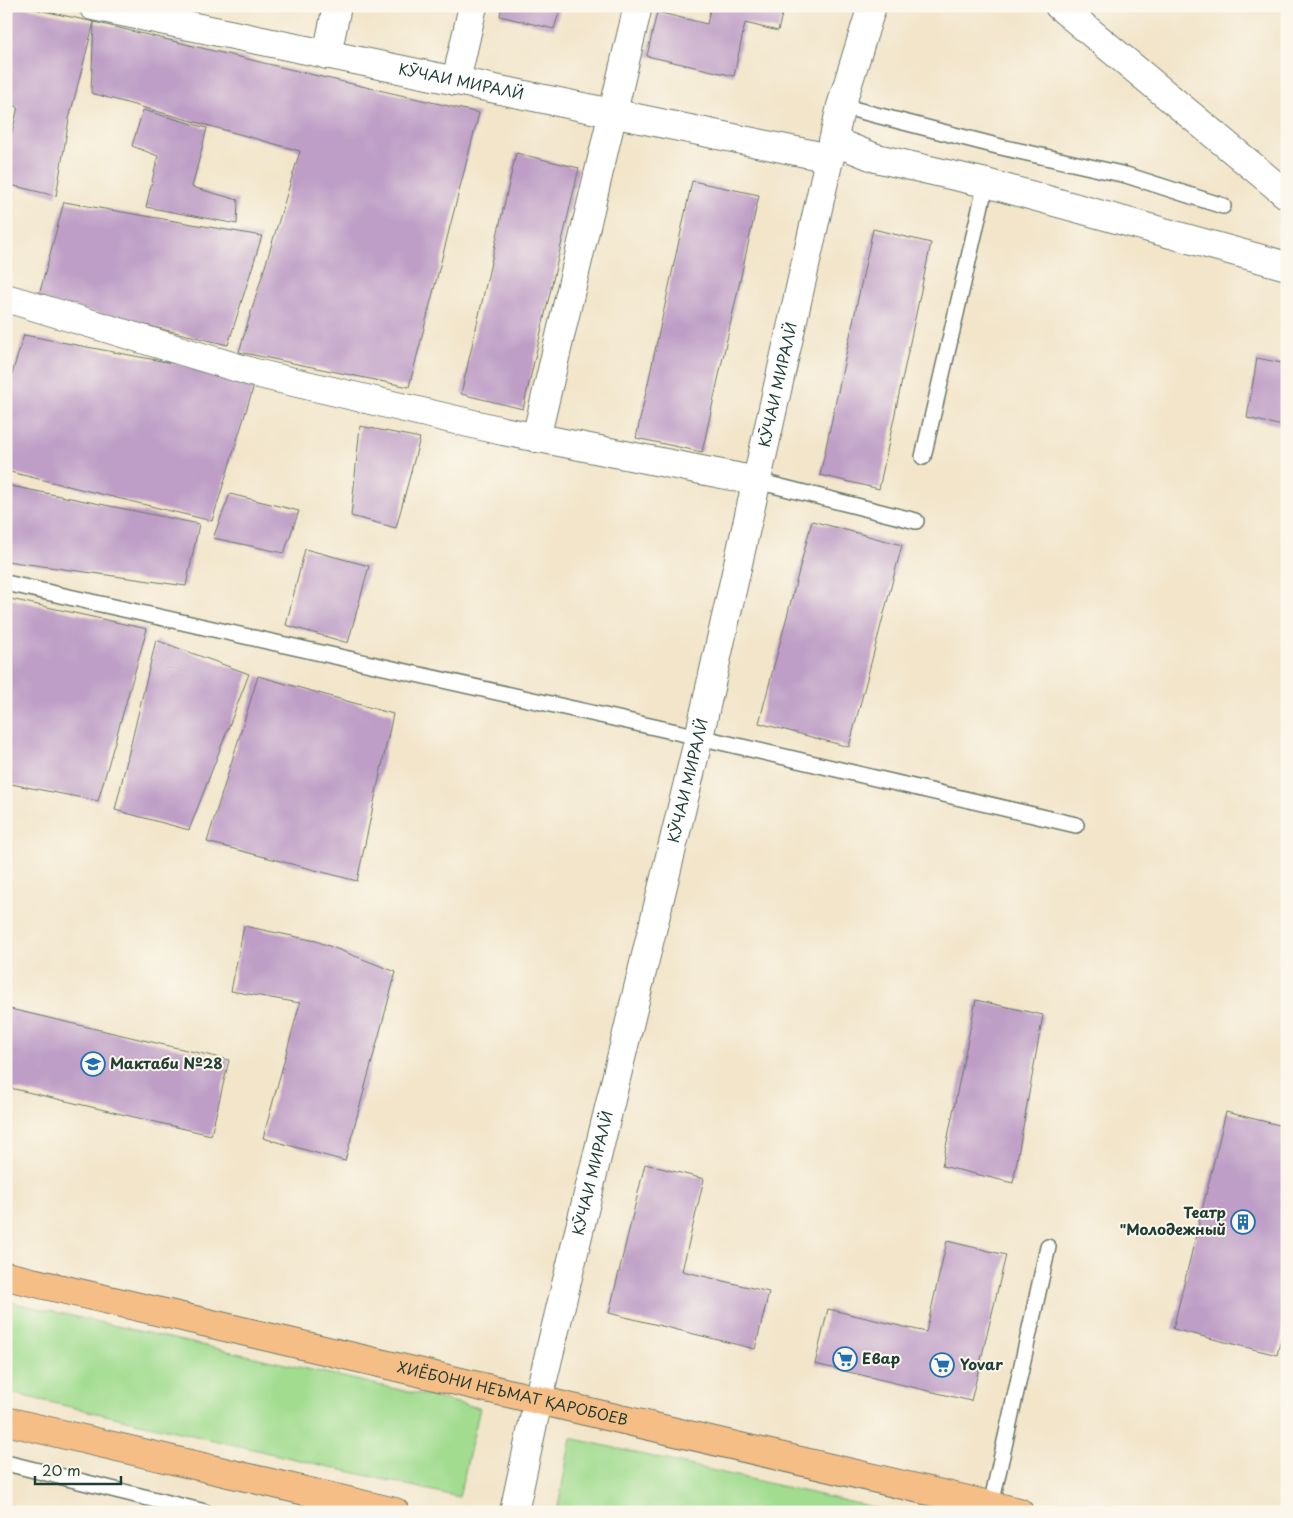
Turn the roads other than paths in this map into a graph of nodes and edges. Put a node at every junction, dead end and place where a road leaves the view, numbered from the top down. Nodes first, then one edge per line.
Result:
1 (93, 6) edge
2 (337, 6) edge
3 (473, 6) edge
4 (638, 6) edge
5 (872, 6) edge
6 (1059, 6) edge
7 (197, 17) edge
8 (327, 54) junction
9 (456, 81) junction
10 (841, 106) junction
11 (613, 113) junction
12 (831, 150) junction
13 (986, 183) junction
14 (1287, 196) edge
15 (1223, 206) dead end
16 (1287, 266) edge
17 (6, 298) edge
18 (536, 438) junction
19 (923, 457) dead end
20 (757, 481) junction
21 (916, 521) dead end
22 (6, 583) edge
23 (699, 737) junction
24 (1076, 825) dead end
25 (1048, 1247) dead end
26 (6, 1276) edge
27 (538, 1400) junction
28 (6, 1421) edge
29 (6, 1463) edge
30 (991, 1505) junction
31 (205, 1512) edge
32 (395, 1512) edge
33 (514, 1512) edge
34 (1019, 1512) edge

1 - 7 street, КӮЧАИ МИРАЛӢ
2 - 8 street
3 - 9 street
4 - 11 street
5 - 10 street, КӮЧАИ МИРАЛӢ
6 - 14 street
7 - 8 street, КӮЧАИ МИРАЛӢ
8 - 9 street, КӮЧАИ МИРАЛӢ
9 - 11 street, КӮЧАИ МИРАЛӢ
10 - 12 street, КӮЧАИ МИРАЛӢ
10 - 15 lane
11 - 12 street, КӮЧАИ МИРАЛӢ
11 - 18 street
12 - 13 street
12 - 20 street, КӮЧАИ МИРАЛӢ
13 - 16 street
13 - 19 lane
17 - 18 street
18 - 20 street
20 - 21 lane
20 - 23 street, КӮЧАИ МИРАЛӢ
22 - 23 lane
23 - 24 lane
23 - 27 street, КӮЧАИ МИРАЛӢ
25 - 30 lane
26 - 27 highway, ХИЁБОНИ НЕЪМАТ ҚАРОБОЕВ
27 - 30 highway, ХИЁБОНИ НЕЪМАТ ҚАРОБОЕВ
27 - 33 street, КӮЧАИ МИРАЛӢ
28 - 32 highway
29 - 31 lane
30 - 34 highway, ХИЁБОНИ НЕЪМАТ ҚАРОБОЕВ

